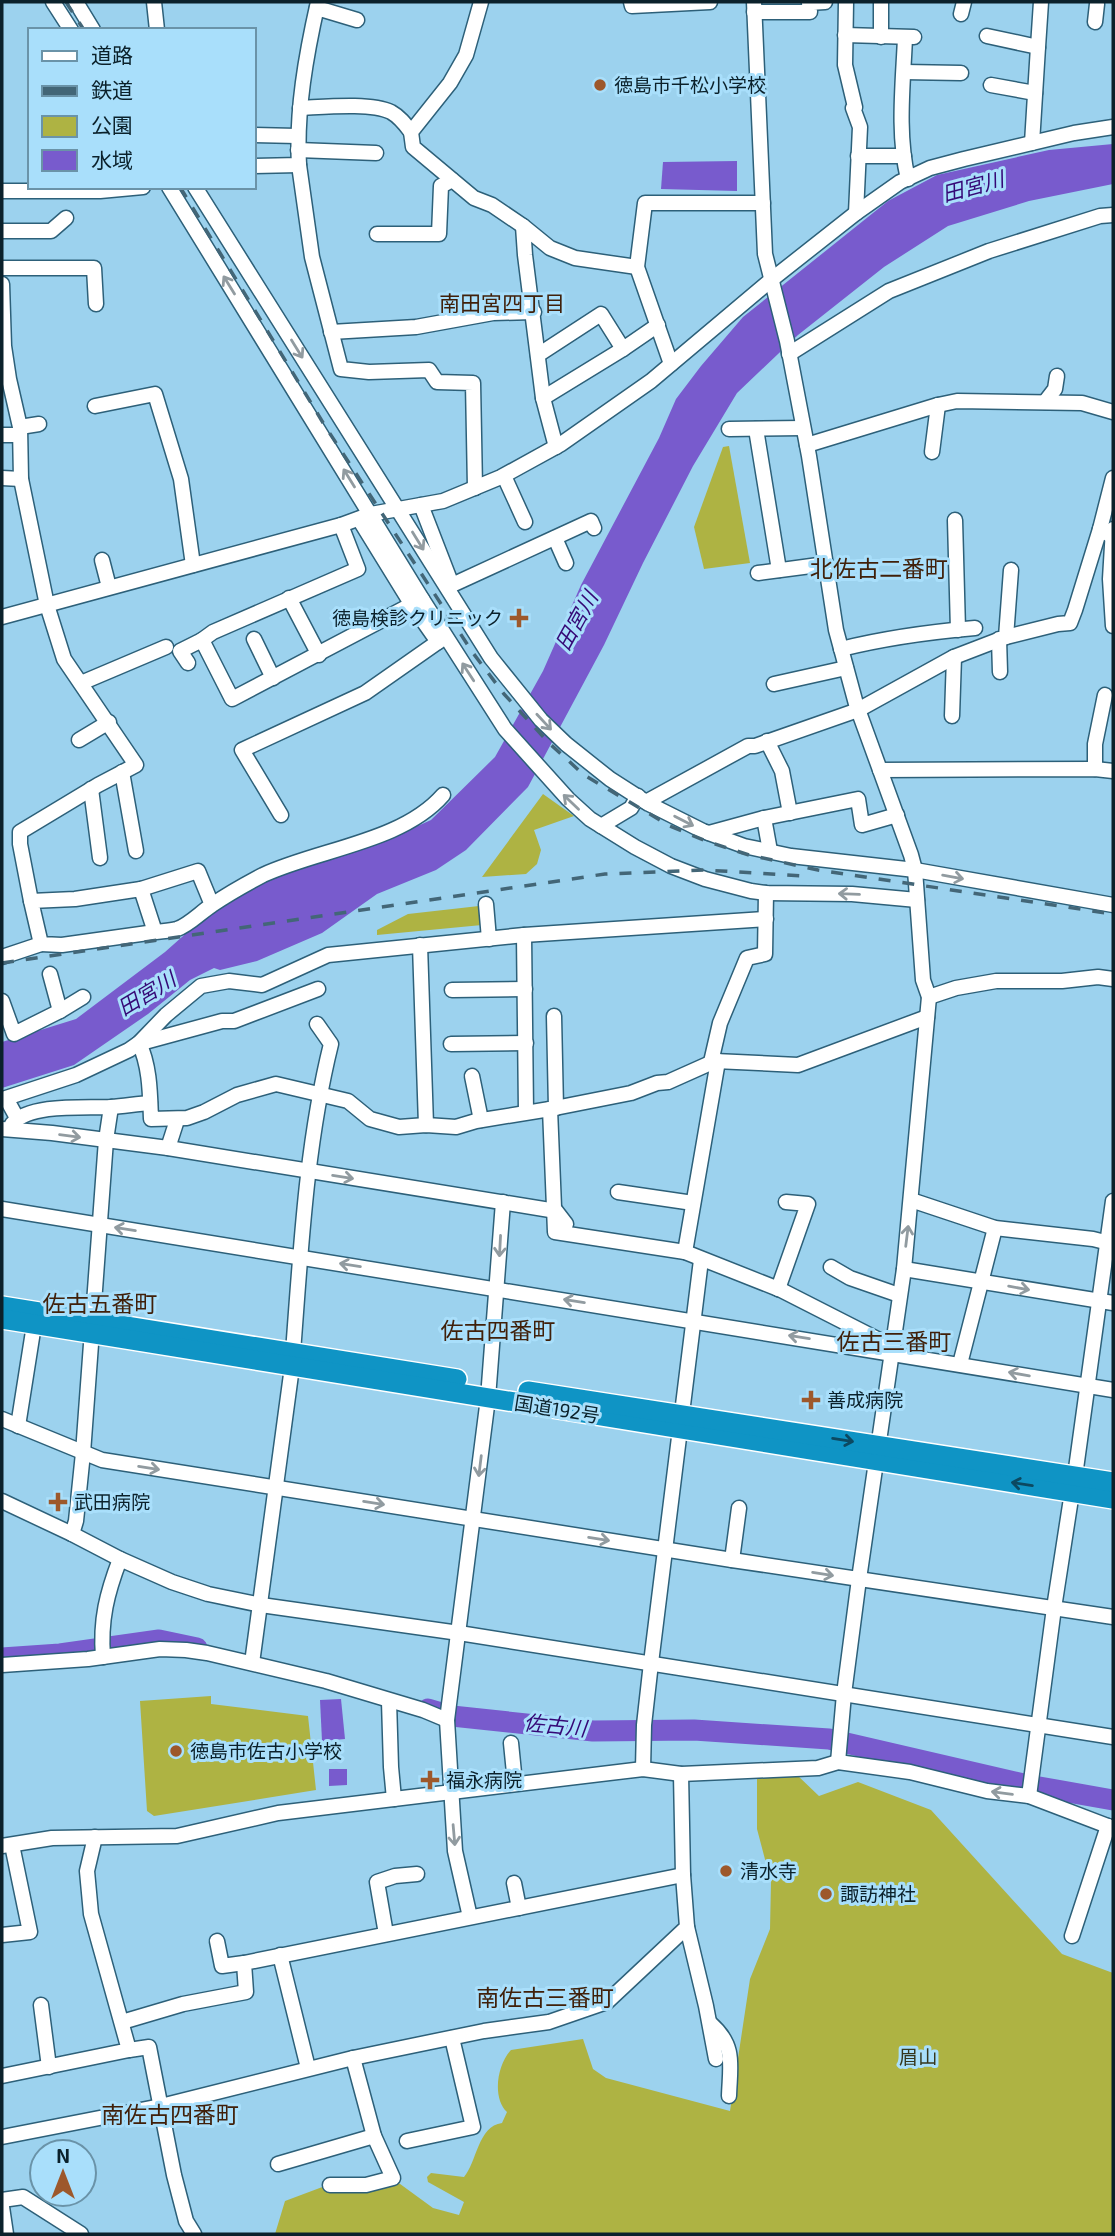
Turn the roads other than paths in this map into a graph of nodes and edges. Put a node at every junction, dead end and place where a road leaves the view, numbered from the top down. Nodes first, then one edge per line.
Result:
1 (53, 2) edge
2 (76, 2) edge
3 (154, 2) edge
4 (481, 2) edge
5 (631, 2) edge
6 (710, 2) edge
7 (825, 2) edge
8 (846, 2) edge
9 (881, 2) edge
10 (1041, 2) edge
11 (1094, 2) edge
12 (318, 5) edge
13 (754, 7) edge
14 (357, 20) dead end
15 (1095, 22) dead end
16 (70, 28) edge
17 (92, 28) edge
18 (157, 28) edge
19 (845, 35) junction
20 (881, 37) junction
21 (987, 37) dead end
22 (1038, 47) junction
23 (904, 72) junction
24 (961, 72) dead end
25 (991, 85) dead end
26 (1035, 93) junction
27 (300, 108) junction
28 (1113, 127) edge
29 (411, 132) junction
30 (256, 135) edge
31 (297, 143) junction
32 (1032, 143) junction
33 (376, 153) dead end
34 (858, 156) junction
35 (904, 156) junction
36 (256, 166) edge
37 (299, 166) junction
38 (908, 179) junction
39 (452, 180) junction
40 (46, 189) edge
41 (103, 189) edge
42 (170, 189) edge
43 (196, 189) edge
44 (2, 191) edge
45 (763, 203) junction
46 (856, 213) junction
47 (1113, 215) edge
48 (66, 218) dead end
49 (523, 226) junction
50 (2, 231) edge
51 (377, 234) dead end
52 (637, 267) junction
53 (2, 268) edge
54 (2, 284) edge
55 (772, 284) junction
56 (96, 304) dead end
57 (534, 312) junction
58 (658, 325) junction
59 (331, 332) junction
60 (3, 337) edge
61 (623, 349) junction
62 (789, 354) junction
63 (538, 355) junction
64 (671, 364) junction
65 (1057, 376) dead end
66 (543, 398) junction
67 (1045, 402) junction
68 (938, 405) junction
69 (95, 406) dead end
70 (1113, 412) edge
71 (39, 424) dead end
72 (803, 428) junction
73 (729, 429) dead end
74 (756, 429) junction
75 (20, 431) junction
76 (2, 435) edge
77 (807, 445) junction
78 (556, 447) junction
79 (932, 452) dead end
80 (503, 476) junction
81 (2, 478) edge
82 (1113, 478) edge
83 (21, 479) junction
84 (475, 488) junction
85 (421, 505) junction
86 (398, 509) junction
87 (365, 516) junction
88 (955, 520) dead end
89 (525, 522) dead end
90 (341, 525) junction
91 (594, 528) dead end
92 (1109, 531) edge
93 (555, 538) junction
94 (102, 560) dead end
95 (566, 563) dead end
96 (825, 564) junction
97 (193, 565) junction
98 (779, 570) junction
99 (1012, 570) dead end
100 (758, 573) dead end
101 (452, 585) junction
102 (109, 587) junction
103 (289, 598) junction
104 (417, 602) junction
105 (456, 603) junction
106 (47, 605) junction
107 (2, 617) edge
108 (1113, 626) edge
109 (975, 628) dead end
110 (958, 630) junction
111 (1003, 638) junction
112 (254, 639) dead end
113 (442, 639) junction
114 (202, 640) junction
115 (166, 647) dead end
116 (841, 649) junction
117 (319, 654) junction
118 (954, 657) junction
119 (188, 663) dead end
120 (846, 668) junction
121 (1000, 672) dead end
122 (273, 678) junction
123 (81, 683) junction
124 (774, 684) dead end
125 (1105, 695) dead end
126 (858, 710) junction
127 (952, 716) dead end
128 (109, 723) junction
129 (79, 740) dead end
130 (767, 741) junction
131 (1095, 769) junction
132 (880, 770) junction
133 (1113, 771) edge
134 (122, 772) junction
135 (91, 789) junction
136 (443, 794) dead end
137 (642, 799) junction
138 (790, 813) junction
139 (281, 815) dead end
140 (897, 815) junction
141 (764, 818) junction
142 (601, 826) junction
143 (709, 833) junction
144 (136, 851) dead end
145 (770, 852) junction
146 (100, 858) dead end
147 (915, 870) junction
148 (142, 889) junction
149 (766, 893) junction
150 (917, 900) junction
151 (31, 901) junction
152 (486, 904) dead end
153 (212, 905) junction
154 (1113, 905) edge
155 (766, 919) junction
156 (155, 932) junction
157 (524, 935) junction
158 (489, 939) junction
159 (41, 944) junction
160 (420, 946) junction
161 (2, 957) edge
162 (50, 974) dead end
163 (1106, 978) edge
164 (318, 989) dead end
165 (525, 989) junction
166 (452, 990) dead end
167 (83, 997) dead end
168 (929, 997) junction
169 (2, 1001) edge
170 (60, 1011) junction
171 (554, 1016) dead end
172 (927, 1017) junction
173 (317, 1024) dead end
174 (8, 1036) edge
175 (139, 1043) junction
176 (526, 1043) junction
177 (451, 1044) dead end
178 (715, 1062) junction
179 (472, 1076) dead end
180 (319, 1093) junction
181 (4, 1099) edge
182 (150, 1102) junction
183 (111, 1107) junction
184 (553, 1109) junction
185 (526, 1112) junction
186 (177, 1120) junction
187 (481, 1120) junction
188 (426, 1125) junction
189 (8, 1126) edge
190 (106, 1140) junction
191 (168, 1148) junction
192 (308, 1171) junction
193 (618, 1192) dead end
194 (911, 1200) junction
195 (1113, 1201) edge
196 (503, 1202) junction
197 (786, 1202) dead end
198 (693, 1203) junction
199 (2, 1209) edge
200 (556, 1211) junction
201 (566, 1224) dead end
202 (100, 1225) junction
203 (995, 1228) junction
204 (1110, 1244) edge
205 (685, 1252) junction
206 (300, 1256) junction
207 (701, 1260) junction
208 (831, 1267) dead end
209 (904, 1269) junction
210 (980, 1281) junction
211 (498, 1289) junction
212 (778, 1289) junction
213 (899, 1295) junction
214 (1106, 1302) edge
215 (2, 1306) edge
216 (2, 1319) edge
217 (692, 1321) junction
218 (34, 1325) junction
219 (92, 1327) junction
220 (891, 1349) junction
221 (292, 1359) junction
222 (960, 1364) junction
223 (1086, 1385) junction
224 (1113, 1390) edge
225 (489, 1391) junction
226 (2, 1419) edge
227 (680, 1422) junction
228 (18, 1426) junction
229 (83, 1453) junction
230 (877, 1453) junction
231 (1113, 1482) edge
232 (1074, 1484) junction
233 (277, 1489) junction
234 (1113, 1499) edge
235 (2, 1501) edge
236 (739, 1508) dead end
237 (474, 1519) junction
238 (72, 1534) junction
239 (666, 1549) junction
240 (120, 1559) junction
241 (732, 1560) junction
242 (859, 1579) junction
243 (261, 1605) junction
244 (1054, 1608) junction
245 (1113, 1617) edge
246 (459, 1633) junction
247 (103, 1650) junction
248 (253, 1660) junction
249 (651, 1664) junction
250 (2, 1665) edge
251 (844, 1694) junction
252 (389, 1700) junction
253 (447, 1716) junction
254 (1038, 1725) junction
255 (1113, 1737) edge
256 (510, 1743) dead end
257 (839, 1756) junction
258 (643, 1769) junction
259 (681, 1774) junction
260 (515, 1783) junction
261 (1031, 1787) junction
262 (451, 1792) junction
263 (394, 1799) junction
264 (1111, 1827) edge
265 (95, 1837) junction
266 (7, 1846) edge
267 (410, 1872) dead end
268 (682, 1875) junction
269 (514, 1883) dead end
270 (519, 1908) junction
271 (470, 1917) junction
272 (687, 1927) junction
273 (386, 1934) junction
274 (2, 1935) edge
275 (1072, 1936) dead end
276 (217, 1941) dead end
277 (280, 1955) junction
278 (244, 1963) junction
279 (41, 2005) dead end
280 (122, 2022) junction
281 (709, 2022) junction
282 (452, 2038) junction
283 (129, 2050) junction
284 (353, 2058) junction
285 (716, 2059) dead end
286 (49, 2067) junction
287 (308, 2068) junction
288 (2, 2076) edge
289 (729, 2096) dead end
290 (161, 2106) junction
291 (374, 2136) junction
292 (2, 2137) edge
293 (407, 2141) dead end
294 (278, 2164) dead end
295 (330, 2185) dead end
296 (2, 2200) edge
297 (2, 2207) edge
298 (5, 2234) edge
299 (81, 2234) edge
300 (194, 2234) edge

1 - 16 street
2 - 17 street
3 - 18 street
4 - 29 street
5 - 6 street
7 - 13 street
8 - 19 street
9 - 20 street
10 - 22 street
11 - 15 street
12 - 14 street
12 - 27 street
13 - 45 street
19 - 20 street
19 - 34 street
20 - 23 street
21 - 22 street
22 - 26 street
23 - 24 street
23 - 35 street
25 - 26 street
26 - 32 street
27 - 29 street
27 - 31 street
28 - 32 street
29 - 39 street
30 - 31 street
31 - 33 street
31 - 37 street
32 - 38 street
34 - 35 street
34 - 46 street
35 - 38 street
36 - 37 street
37 - 59 street
38 - 46 street
39 - 49 street
39 - 51 street
40 - 41 street
40 - 44 street
87 -> 42 street
43 -> 86 street
45 - 52 street
45 - 55 street
46 - 55 street
47 - 62 street
48 - 50 street
49 - 52 street
49 - 57 street
52 - 58 street
53 - 56 street
54 - 60 street
55 - 62 street
55 - 64 street
57 - 59 street
57 - 63 street
58 - 61 street
58 - 64 street
59 - 84 street
60 - 75 street
61 - 63 street
61 - 66 street
62 - 72 street
63 - 66 street
64 - 78 street
65 - 67 street
66 - 78 street
67 - 68 street
67 - 70 street
68 - 77 street
68 - 79 street
69 - 97 street
71 - 75 street
72 - 74 street
72 - 77 street
73 - 74 street
74 - 98 street
75 - 76 street
75 - 83 street
77 - 96 street
78 - 80 street
80 - 84 street
80 - 89 street
81 - 83 street
82 - 92 street
83 - 106 street
84 - 85 street
85 - 86 street
85 - 101 street
86 - 87 street
86 -> 105 street
87 - 90 street
87 - 104 street
88 - 110 street
90 - 97 street
90 - 103 street
91 - 93 street
92 - 108 street
92 - 111 street
93 - 95 street
93 - 101 street
94 - 102 street
96 - 98 street
96 - 116 street
97 - 102 street
98 - 100 street
99 - 111 street
101 - 105 street
102 - 106 street
103 - 114 street
103 - 117 street
104 - 113 street
104 - 117 street
105 -> 137 street
106 - 107 street
106 - 123 street
109 - 110 street
110 - 116 street
111 - 118 street
111 - 121 street
112 - 122 street
113 - 139 street
142 -> 113 street
114 - 119 street
114 - 122 street
115 - 123 street
116 - 120 street
117 - 122 street
118 - 126 street
118 - 127 street
120 - 124 street
120 - 126 street
123 - 128 street
125 - 131 street
126 - 130 street
126 - 132 street
128 - 129 street
128 - 134 street
130 - 137 street
130 - 138 street
131 - 132 street
131 - 133 street
132 - 140 street
134 - 135 street
134 - 144 street
135 - 146 street
135 - 151 street
136 - 153 street
137 - 142 street
137 -> 143 street
138 - 140 street
138 - 141 street
140 - 147 street
141 - 143 street
141 - 145 street
142 - 149 street
143 - 145 street
145 - 147 street
147 - 150 street
147 -> 154 street
148 - 151 street
148 - 153 street
148 - 156 street
150 -> 149 street
149 - 155 street
150 - 168 street
151 - 159 street
152 - 158 street
153 - 156 street
155 - 157 street
155 - 178 street
156 - 159 street
157 - 158 street
157 - 165 street
158 - 160 street
159 - 161 street
160 - 175 street
160 - 188 street
162 - 170 street
163 - 168 street
164 - 175 street
165 - 166 street
165 - 176 street
167 - 170 street
168 - 172 street
169 - 174 street
170 - 174 street
171 - 184 street
172 - 178 street
172 - 194 street
173 - 180 street
175 - 181 street
175 - 182 street
176 - 177 street
176 - 185 street
178 - 184 street
178 - 198 street
179 - 187 street
180 - 186 street
180 - 188 street
180 - 192 street
181 - 189 street
182 - 183 street
182 - 186 street
183 - 189 street
183 - 190 street
184 - 185 street
184 - 200 street
185 - 187 street
186 - 191 street
187 - 188 street
189 -> 190 street
190 - 191 street
190 - 202 street
191 - 192 street
192 -> 196 street
192 - 206 street
193 - 198 street
194 - 203 street
209 -> 194 street
195 - 204 street
196 - 200 street
196 -> 211 street
197 - 212 street
198 - 205 street
199 - 202 street
200 - 201 street
200 - 205 street
206 -> 202 street
202 - 219 street
203 - 204 street
203 - 210 street
204 - 214 street
205 - 207 street
211 -> 206 street
206 - 221 street
207 - 212 street
207 - 217 street
208 - 213 street
209 - 210 street
209 - 213 street
210 -> 214 street
210 - 222 street
217 -> 211 street
211 - 225 street
212 - 220 street
213 - 220 street
214 - 223 street
215 - 219 highway, 国道192号
216 - 218 highway, 国道192号
220 -> 217 street
217 - 227 street
218 - 219 highway, 国道192号
218 - 228 street
219 - 221 highway, 国道192号
219 - 229 street
220 - 222 street
220 - 230 street
221 - 225 highway, 国道192号
221 - 233 street
223 -> 222 street
223 - 224 street
223 - 232 street
225 - 227 highway, 国道192号
225 -> 237 street
226 - 228 street
227 - 230 highway, 国道192号
227 - 239 street
228 - 229 street
229 -> 233 street
229 - 238 street
230 - 232 highway, 国道192号
230 - 242 street
231 - 232 highway, 国道192号
232 - 234 highway, 国道192号
232 - 244 street
233 -> 237 street
233 - 243 street
235 - 238 street
236 - 241 street
237 -> 239 street
237 - 246 street
238 - 240 street
239 - 241 street
239 - 249 street
240 - 243 street
240 - 247 street
241 -> 242 street
242 - 244 street
242 - 251 street
243 - 246 street
243 - 248 street
244 - 245 street
244 - 254 street
246 - 249 street
246 - 253 street
247 - 248 street
247 - 250 street
248 - 252 street
249 - 251 street
249 - 258 street
251 - 254 street
251 - 257 street
252 - 253 street
252 - 263 street
253 - 262 street
254 - 255 street
254 - 261 street
256 - 260 street
257 - 259 street
261 -> 257 street
258 - 259 street
258 - 260 street
259 - 268 street
260 - 262 street
261 - 264 street
262 - 263 street
262 -> 271 street
263 - 265 street
264 - 275 street
265 - 266 street
265 - 280 street
266 - 274 street
267 - 273 street
268 - 270 street
268 - 272 street
269 - 270 street
270 - 271 street
271 - 273 street
272 - 281 street
272 - 282 street
273 - 277 street
276 - 278 street
277 - 278 street
277 - 287 street
278 - 280 street
279 - 286 street
280 - 283 street
281 - 285 street
281 - 289 street
282 - 284 street
282 - 293 street
283 - 286 street
283 - 290 street
284 - 287 street
284 - 291 street
286 - 288 street
287 - 290 street
290 - 292 street
290 - 300 street
291 - 294 street
291 - 295 street
296 - 299 street
297 - 298 street

